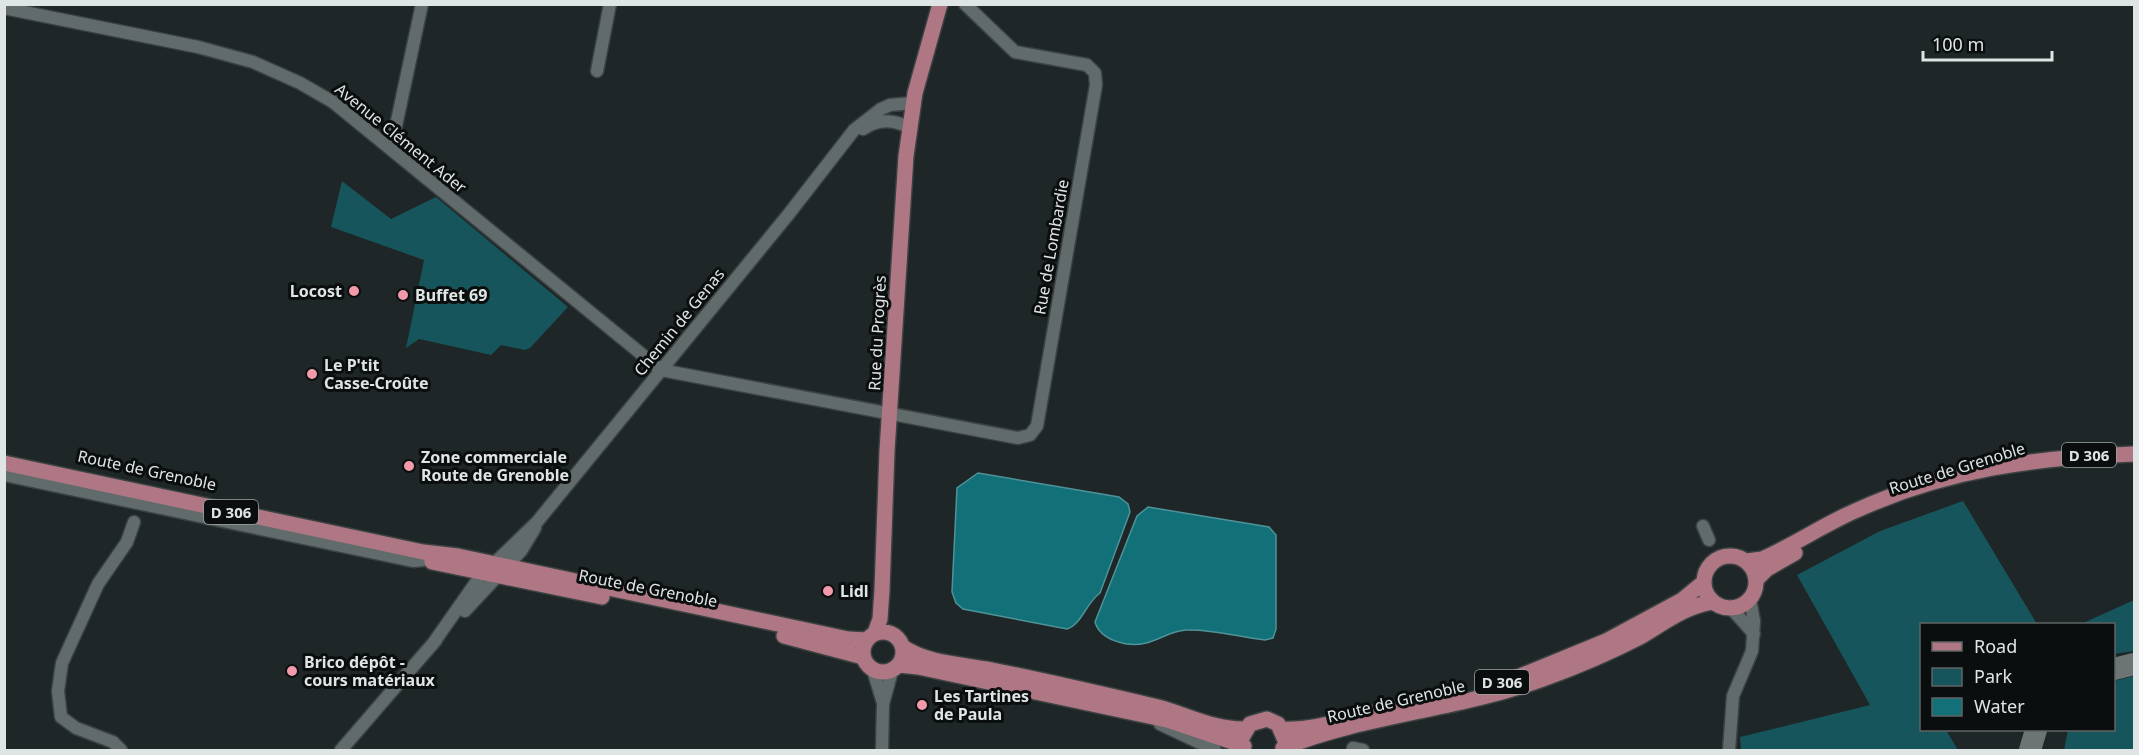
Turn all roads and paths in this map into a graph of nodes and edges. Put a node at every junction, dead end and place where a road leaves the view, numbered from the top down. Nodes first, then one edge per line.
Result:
1 (422, 4) edge
2 (610, 4) edge
3 (940, 4) edge
4 (965, 4) edge
5 (4, 8) edge
6 (597, 71) dead end
7 (913, 103) junction
8 (909, 127) junction
9 (846, 143) junction
10 (392, 149) junction
11 (661, 370) junction
12 (890, 413) junction
13 (2134, 454) edge
14 (4, 458) edge
15 (2043, 460) junction
16 (4, 463) edge
17 (4, 468) edge
18 (4, 475) edge
19 (129, 501) junction
20 (154, 507) junction
21 (134, 522) junction
22 (1702, 526) dead end
23 (1709, 540) dead end
24 (458, 556) junction
25 (423, 560) junction
26 (1747, 561) junction
27 (496, 570) junction
28 (1756, 580) junction
29 (1704, 582) junction
30 (882, 590) junction
31 (1750, 599) junction
32 (1713, 602) junction
33 (1731, 608) junction
34 (892, 633) junction
35 (1754, 634) junction
36 (871, 637) junction
37 (903, 647) junction
38 (863, 657) junction
39 (896, 668) junction
40 (873, 670) junction
41 (883, 704) junction
42 (1142, 716) junction
43 (1246, 729) junction
44 (1282, 729) junction
45 (1245, 748) edge
46 (1282, 749) edge
47 (121, 750) edge
48 (341, 750) edge
49 (882, 750) edge
50 (1215, 750) edge
51 (1729, 750) edge

1 - 10 street
2 - 6 street
3 - 7 main road, Rue du Progrès
4 - 12 street, Rue de Lombardie
5 - 10 street, Avenue Clément Ader
7 - 8 main road, Rue du Progrès
7 - 9 street, Chemin de Genas
8 - 9 street, Chemin de Genas
8 - 12 main road, Rue du Progrès
9 - 11 street, Chemin de Genas
10 - 11 street, Avenue Clément Ader
11 - 12 street
11 - 27 street, Chemin de Genas
12 - 30 main road, Rue du Progrès
13 - 15 main road, Route de Grenoble / D 306
14 - 24 street, Route de Grenoble
15 - 26 main road, Route de Grenoble / D 306
15 - 28 main road, Route de Grenoble / D 306
16 - 24 main road, Route de Grenoble / D 306
17 - 25 main road, Route de Grenoble / D 306
18 - 19 street, Route de Grenoble
19 - 20 street, Route de Grenoble
19 - 21 street
20 - 21 street
20 - 25 street, Route de Grenoble
21 - 47 street
22 - 23 street
24 - 27 main road, Route de Grenoble / D 306
25 - 27 main road, Route de Grenoble / D 306
26 - 28 main road
26 - 29 main road
27 - 36 main road, Route de Grenoble / D 306
27 - 38 main road, Route de Grenoble / D 306
27 - 48 street, Chemin de Genas
28 - 31 main road
29 - 32 main road
29 - 44 main road, Route de Grenoble / D 306
30 - 34 main road, Rue du Progrès
30 - 36 main road, Rue du Progrès
31 - 33 main road
31 - 35 street
32 - 33 main road
32 - 46 main road, Route de Grenoble / D 306
33 - 35 street
34 - 36 main road
34 - 37 main road
35 - 51 street
36 - 38 main road
37 - 39 main road
37 - 43 main road
38 - 40 main road
39 - 40 main road
39 - 41 street
39 - 42 main road
40 - 41 street
41 - 49 street
42 - 45 main road
42 - 50 street
43 - 44 main road
43 - 45 main road
44 - 46 main road

